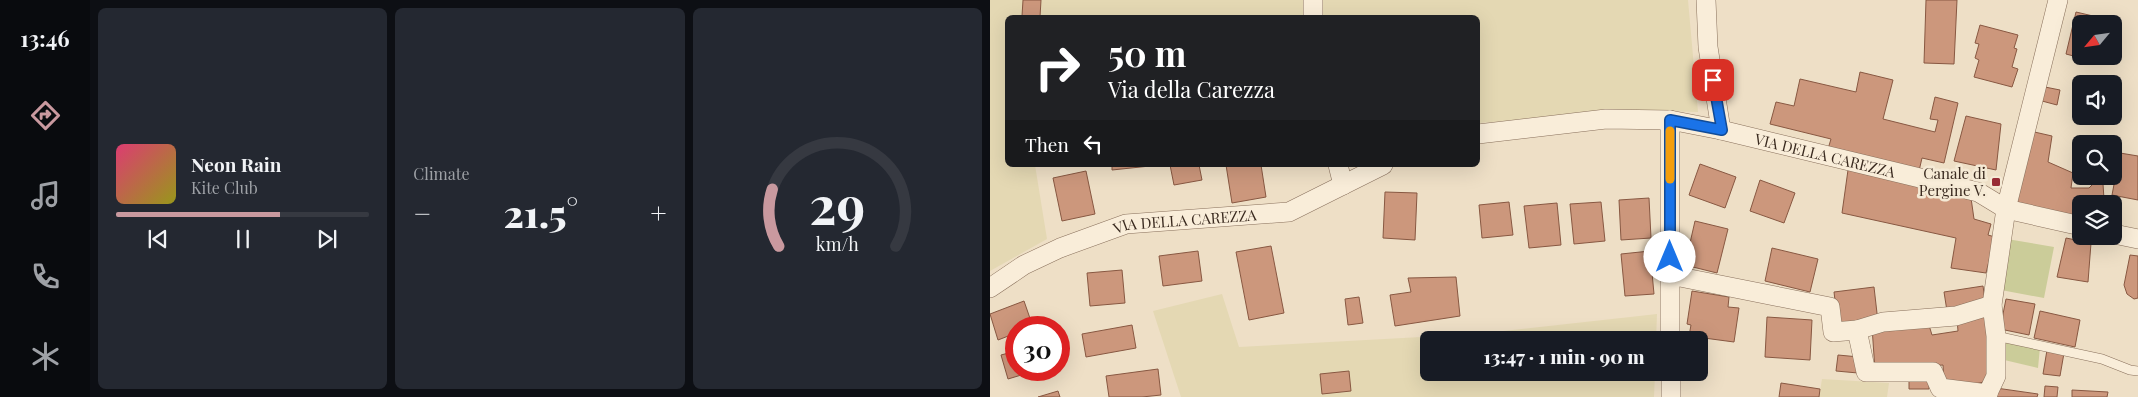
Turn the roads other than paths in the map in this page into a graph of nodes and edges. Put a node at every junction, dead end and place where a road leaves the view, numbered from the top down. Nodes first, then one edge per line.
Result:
1 (1313, 0) edge
2 (1706, 0) edge
3 (2058, 0) edge
4 (1313, 15) edge
5 (1670, 120) junction
6 (1722, 130) junction
7 (1480, 134) edge
8 (1338, 167) edge
9 (1379, 167) edge
10 (1343, 185) junction
11 (2006, 209) junction
12 (2072, 224) edge
13 (2122, 236) edge
14 (2138, 239) edge
15 (1670, 275) junction
16 (990, 288) edge
17 (1992, 305) junction
18 (1857, 330) junction
19 (1670, 331) edge
20 (1996, 336) junction
21 (2138, 371) edge
22 (1671, 381) edge
23 (1987, 395) edge
24 (1671, 397) edge

1 - 4 street
2 - 6 street
3 - 11 street
5 - 6 street, VIA DELLA CAREZZA
5 - 7 street, VIA DELLA CAREZZA
5 - 15 street
6 - 11 street, VIA DELLA CAREZZA
8 - 10 street
9 - 10 street, VIA DELLA CAREZZA
10 - 16 street, VIA DELLA CAREZZA
11 - 12 street, VIA DELLA CAREZZA
11 - 17 street
13 - 14 street
15 - 18 street
15 - 19 street
17 - 18 street
17 - 20 street
18 - 23 street
20 - 21 lane
20 - 23 street
22 - 24 street

